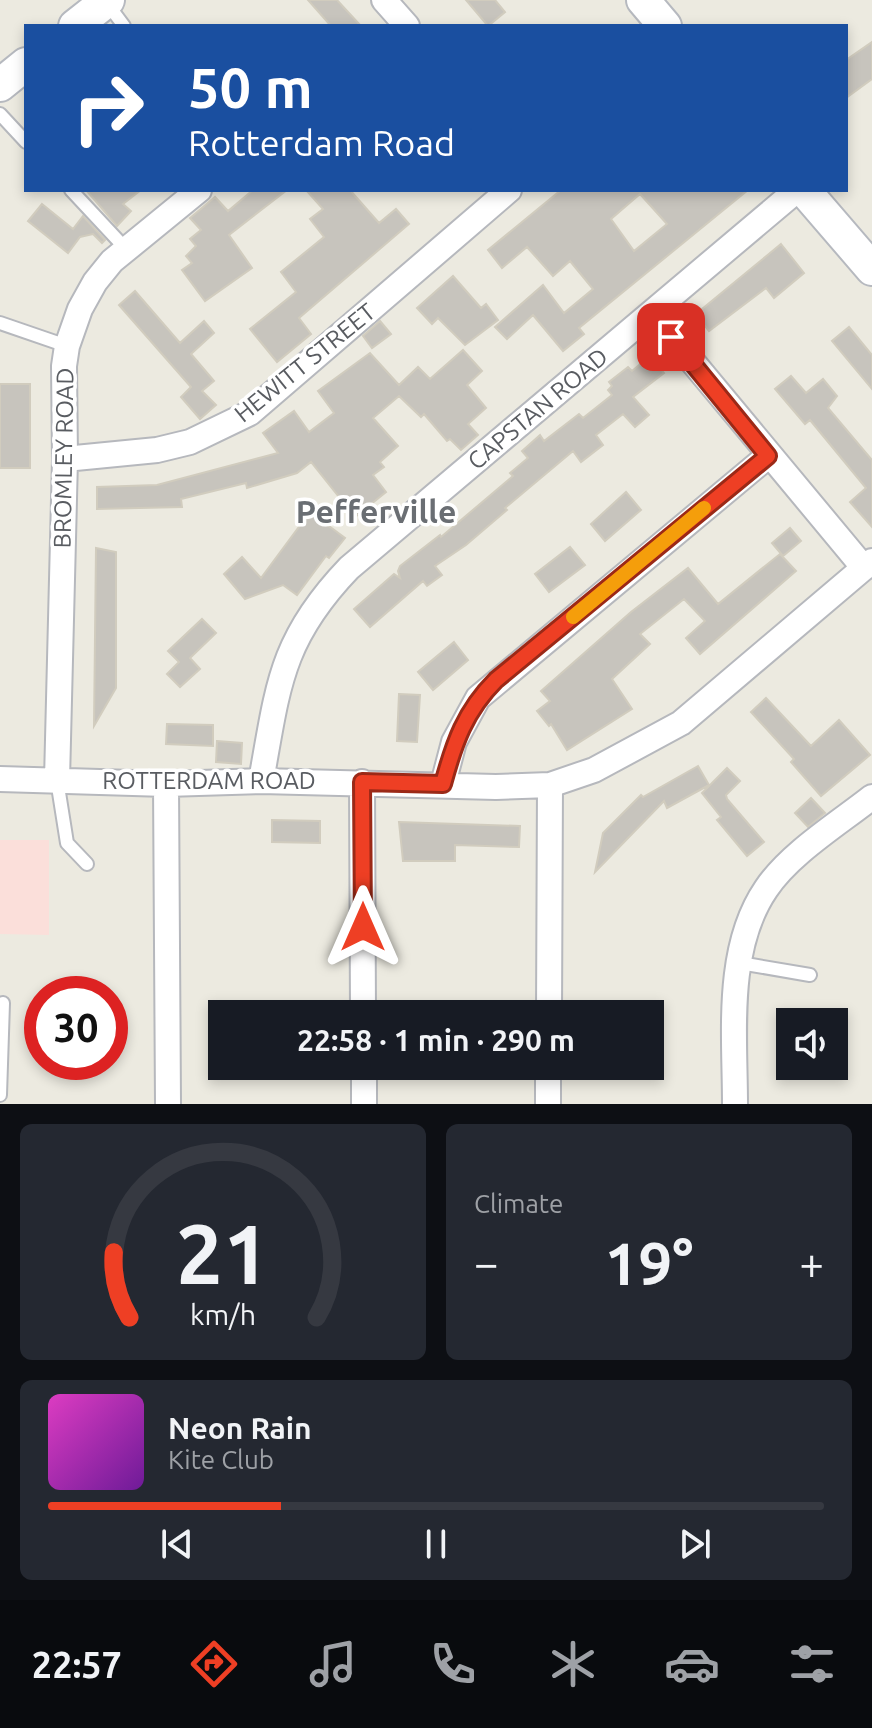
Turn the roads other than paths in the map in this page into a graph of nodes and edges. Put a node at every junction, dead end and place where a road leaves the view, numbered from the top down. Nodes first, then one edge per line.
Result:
1 (384, 0) edge
2 (643, 0) edge
3 (113, 9) edge
4 (79, 24) edge
5 (405, 24) edge
6 (663, 24) edge
7 (24, 66) edge
8 (0, 85) edge
9 (0, 114) edge
10 (24, 140) edge
11 (73, 192) edge
12 (197, 192) edge
13 (507, 192) edge
14 (795, 192) edge
15 (806, 192) edge
16 (126, 249) junction
17 (872, 269) edge
18 (652, 313) junction
19 (0, 323) edge
20 (67, 346) junction
21 (768, 456) junction
22 (65, 459) junction
23 (868, 564) edge
24 (0, 779) edge
25 (57, 780) junction
26 (261, 781) junction
27 (362, 782) junction
28 (166, 784) junction
29 (443, 784) junction
30 (550, 785) junction
31 (872, 797) edge
32 (87, 864) dead end
33 (740, 963) junction
34 (810, 975) dead end
35 (363, 1000) edge
36 (549, 1000) edge
37 (3, 1003) dead end
38 (364, 1080) edge
39 (548, 1080) edge
40 (0, 1095) edge
41 (168, 1104) edge
42 (364, 1104) edge
43 (548, 1104) edge
44 (735, 1104) edge

1 - 5 street
2 - 6 street
3 - 4 street
7 - 8 street
9 - 10 lane
11 - 16 lane
12 - 16 street, BROMLEY ROAD
13 - 22 street, HEWITT STREET
14 - 18 street, CAPSTAN ROAD
15 - 17 street
16 - 20 street, BROMLEY ROAD
18 - 21 street
18 - 26 street, CAPSTAN ROAD
19 - 20 lane
20 - 22 street, BROMLEY ROAD
21 - 23 street
21 - 29 street
22 - 25 street, BROMLEY ROAD
23 - 30 street, ROTTERDAM ROAD
24 - 25 street, ROTTERDAM ROAD
25 - 28 street, ROTTERDAM ROAD
25 - 32 lane
26 - 27 street, ROTTERDAM ROAD
26 - 28 street, ROTTERDAM ROAD
27 - 29 street, ROTTERDAM ROAD
27 - 35 street
28 - 41 street
29 - 30 street, ROTTERDAM ROAD
30 - 36 street
31 - 33 street
33 - 34 lane
33 - 44 street
37 - 40 lane
38 - 42 street
39 - 43 street

